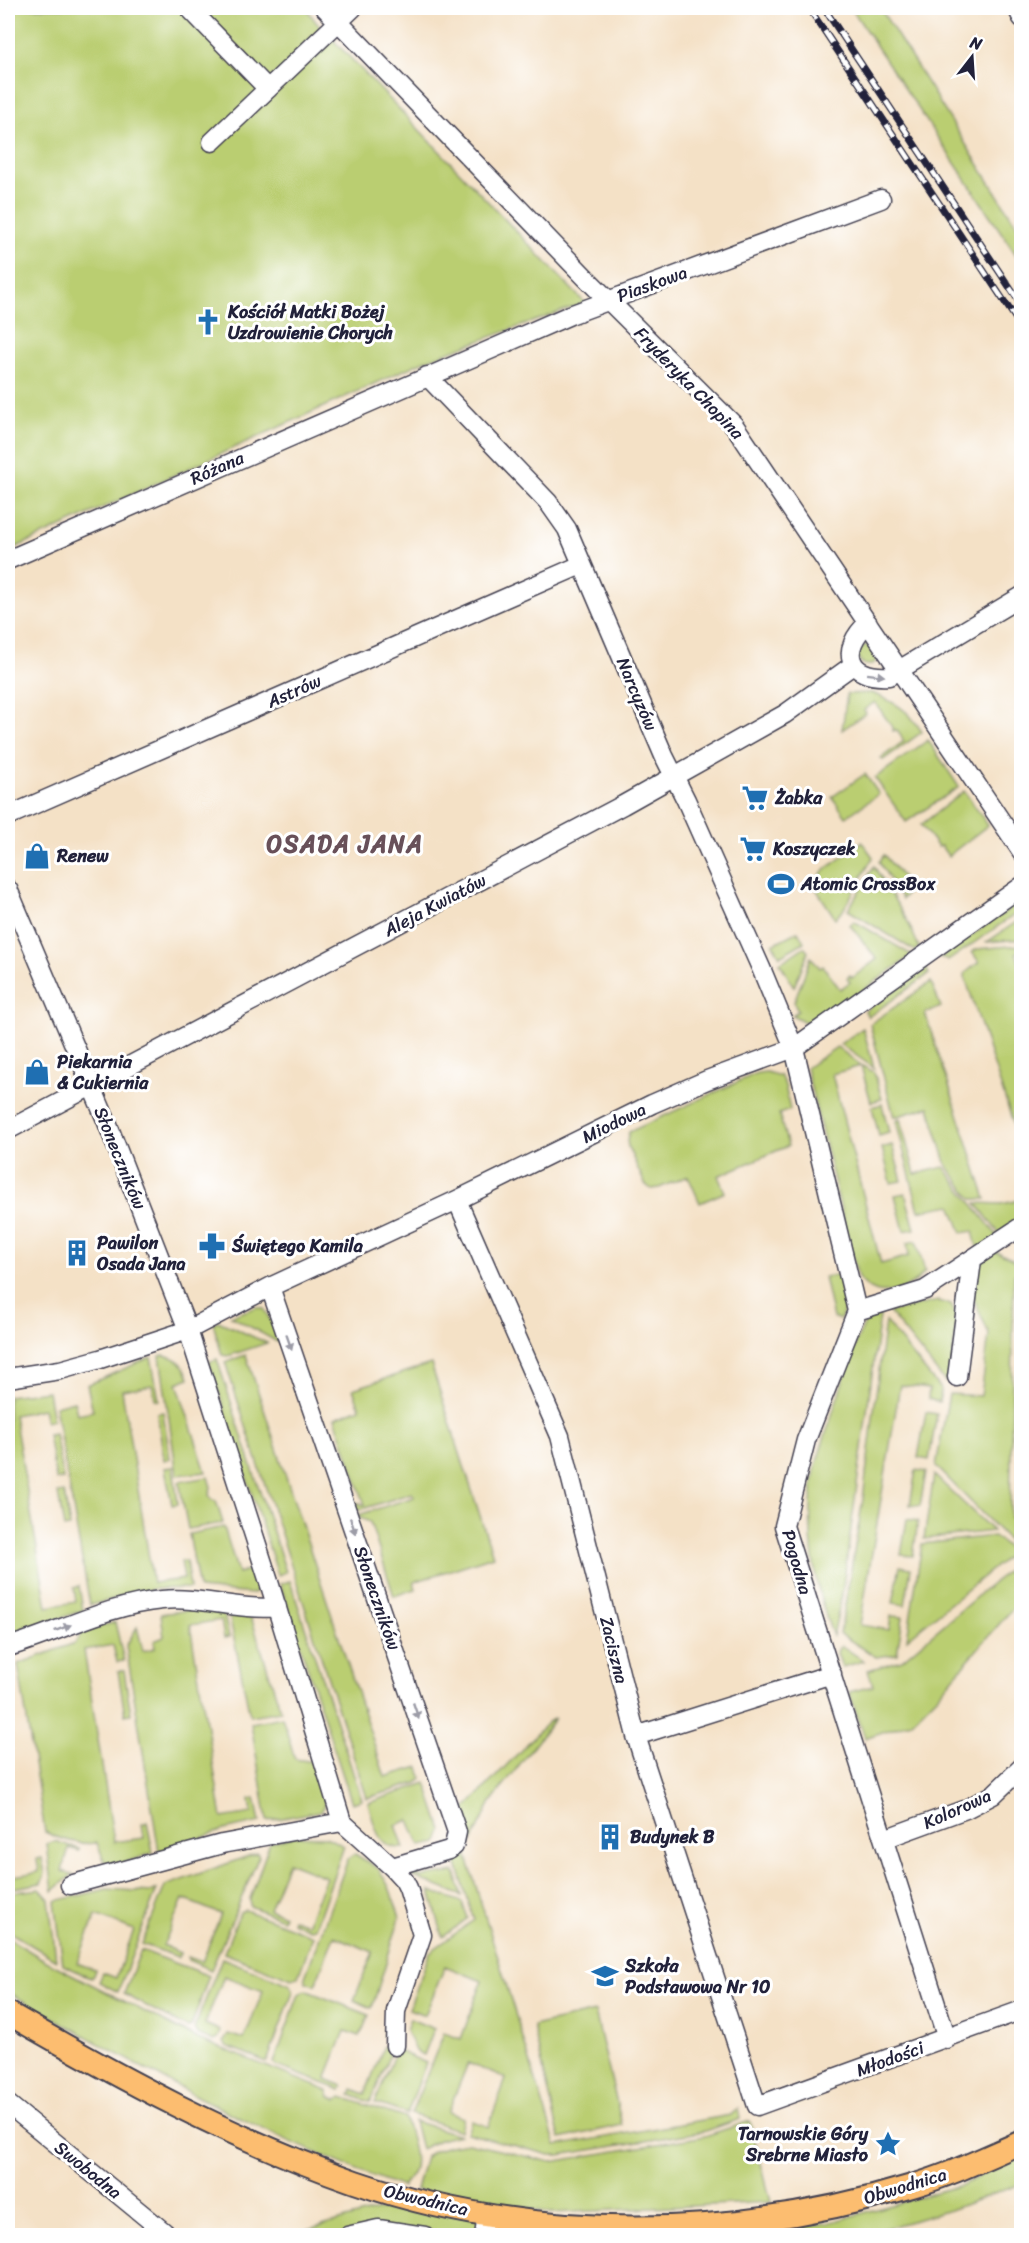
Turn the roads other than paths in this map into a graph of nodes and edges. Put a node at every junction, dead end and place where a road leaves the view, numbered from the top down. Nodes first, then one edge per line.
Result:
1 (189, 8) edge
2 (325, 8) edge
3 (353, 8) edge
4 (1017, 8) edge
5 (1022, 18) edge
6 (338, 22) junction
7 (268, 88) junction
8 (212, 142) dead end
9 (881, 199) dead end
10 (609, 300) junction
11 (427, 376) junction
12 (8, 560) edge
13 (581, 565) junction
14 (1022, 596) edge
15 (868, 622) junction
16 (853, 665) junction
17 (900, 670) junction
18 (674, 776) junction
19 (8, 816) edge
20 (1022, 852) edge
21 (1022, 886) edge
22 (8, 889) edge
23 (14, 925) edge
24 (794, 1048) junction
25 (92, 1086) junction
26 (8, 1130) edge
27 (457, 1200) junction
28 (1022, 1226) edge
29 (972, 1260) junction
30 (270, 1287) junction
31 (857, 1311) junction
32 (188, 1330) junction
33 (957, 1377) dead end
34 (8, 1378) edge
35 (277, 1607) junction
36 (8, 1647) edge
37 (832, 1674) junction
38 (636, 1736) junction
39 (1022, 1767) edge
40 (342, 1822) junction
41 (884, 1839) junction
42 (392, 1867) junction
43 (70, 1885) dead end
44 (1022, 2010) edge
45 (8, 2013) edge
46 (8, 2020) edge
47 (947, 2039) junction
48 (64, 2046) junction
49 (395, 2046) dead end
50 (8, 2104) edge
51 (757, 2106) joint
52 (1022, 2142) edge
53 (486, 2225) edge
54 (169, 2235) edge
55 (347, 2235) edge
56 (425, 2235) edge

1 - 7 street
2 - 6 street, Fryderyka Chopina
3 - 6 street
4 - 5 street
6 - 7 street
6 - 10 street, Fryderyka Chopina
7 - 8 street
9 - 10 street, Piaskowa
10 - 11 street, Piaskowa
10 - 15 street, Fryderyka Chopina
11 - 12 street, Różana
11 - 13 street, Narcyzów
13 - 18 street, Narcyzów
13 - 19 street, Astrów
14 - 17 street
15 - 16 street
15 - 17 street, Fryderyka Chopina
16 -> 17 street
16 - 18 street, Aleja Kwiatów
17 - 20 street, Fryderyka Chopina
18 - 24 street, Narcyzów
18 - 25 street, Aleja Kwiatów
21 - 24 street, Miodowa
22 - 23 street, Słoneczników
23 - 25 street, Słoneczników
24 - 27 street, Miodowa
24 - 31 street
25 - 26 street, Aleja Kwiatów
25 - 32 street, Słoneczników
27 - 30 street, Miodowa
27 - 38 street, Zaciszna
28 - 29 street
29 - 31 street
29 - 33 street
30 - 32 street, Miodowa
30 -> 42 street, Słoneczników
31 - 37 street, Pogodna
32 - 34 street
32 - 35 street, Słoneczników
36 -> 35 street
35 - 40 street, Słoneczników
37 - 38 street
37 - 41 street, Pogodna
38 - 51 street, Zaciszna
39 - 41 street, Kolorowa
40 - 42 street
40 - 43 street
41 - 47 street, Pogodna
42 - 49 street
44 - 47 street, Młodości
45 - 48 main road, Obwodnica
46 - 48 main road, Obwodnica
47 - 51 street, Młodości
48 - 53 main road, Obwodnica
50 - 54 street, Swobodna
52 - 53 main road, Obwodnica
55 - 56 street

